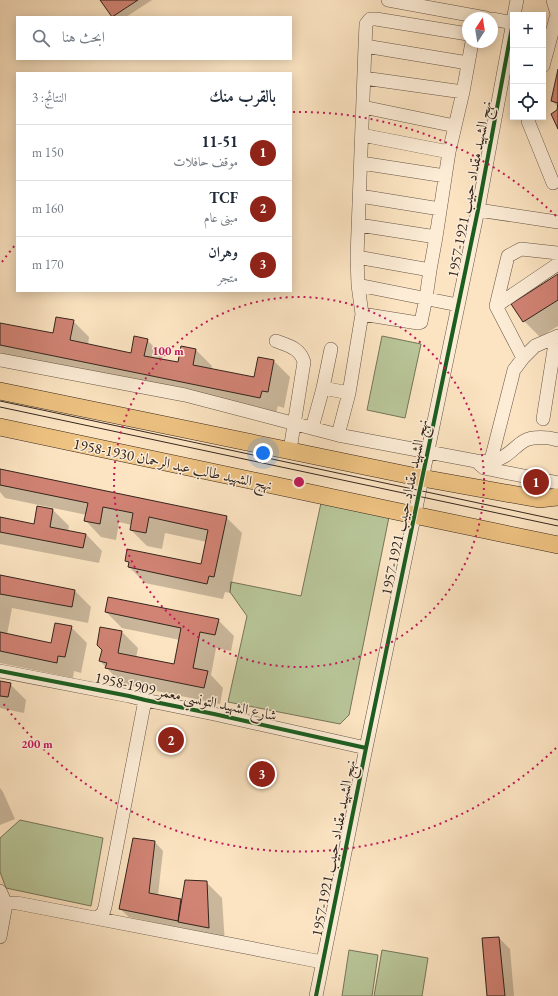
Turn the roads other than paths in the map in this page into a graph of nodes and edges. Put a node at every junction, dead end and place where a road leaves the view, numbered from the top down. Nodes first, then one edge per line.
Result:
1 (388, 0) edge
2 (517, 0) edge
3 (553, 0) edge
4 (515, 12) edge
5 (462, 14) edge
6 (558, 14) edge
7 (498, 20) edge
8 (510, 22) edge
9 (462, 33) edge
10 (510, 38) edge
11 (365, 46) junction
12 (471, 48) edge
13 (546, 56) edge
14 (468, 63) junction
15 (364, 78) junction
16 (463, 92) junction
17 (363, 107) junction
18 (528, 120) edge
19 (455, 126) junction
20 (362, 135) junction
21 (449, 152) junction
22 (361, 163) junction
23 (445, 176) junction
24 (553, 184) dead end
25 (360, 196) junction
26 (440, 209) junction
27 (478, 210) junction
28 (558, 222) edge
29 (359, 225) junction
30 (436, 237) junction
31 (558, 253) edge
32 (358, 257) junction
33 (558, 264) edge
34 (430, 270) junction
35 (358, 285) junction
36 (426, 298) junction
37 (458, 305) junction
38 (496, 306) junction
39 (362, 314) junction
40 (557, 336) edge
41 (276, 341) dead end
42 (331, 349) dead end
43 (523, 358) junction
44 (0, 360) edge
45 (323, 388) junction
46 (0, 390) edge
47 (349, 393) junction
48 (543, 419) dead end
49 (294, 424) junction
50 (0, 427) edge
51 (312, 428) junction
52 (338, 435) junction
53 (558, 440) edge
54 (290, 450) junction
55 (427, 452) junction
56 (492, 460) junction
57 (476, 461) junction
58 (422, 478) junction
59 (558, 483) edge
60 (558, 496) edge
61 (414, 515) junction
62 (558, 545) edge
63 (0, 671) edge
64 (145, 700) junction
65 (366, 748) junction
66 (0, 891) edge
67 (6, 904) junction
68 (97, 918) junction
69 (0, 937) edge
70 (322, 962) junction
71 (316, 996) edge

1 - 5 street
2 - 4 street
3 - 6 street
6 - 13 street
7 - 8 street
9 - 11 street
10 - 27 street, نهج الشهيد مقداد حبيب 1921-1957
11 - 14 street
11 - 15 street
12 - 14 street
14 - 16 street
15 - 16 street
15 - 17 street
16 - 19 street
17 - 19 street
17 - 20 street
18 - 24 street
19 - 21 street
20 - 21 street
20 - 22 street
21 - 23 street
22 - 23 street
22 - 25 street
23 - 26 street
25 - 26 street
25 - 29 street
26 - 30 street
27 - 28 street
27 - 37 street, نهج الشهيد مقداد حبيب 1921-1957
29 - 30 street
29 - 32 street
30 - 34 street
31 - 38 street
32 - 34 street
32 - 35 street
33 - 38 street
34 - 36 street
35 - 36 street
35 - 39 street
36 - 37 street
36 - 39 street
37 - 55 street, نهج الشهيد مقداد حبيب 1921-1957
38 - 43 street
39 - 47 street
40 - 43 street
40 - 48 street
41 - 49 street
42 - 45 street
43 - 56 street
44 - 49 street
45 - 47 street
45 - 51 street
46 - 54 main road
47 - 52 street
49 - 51 street
49 - 54 street
50 - 61 main road, نهج الشهيد طالب عبد الرحمان 1930-1958
51 - 52 street
52 - 55 street
53 - 56 street
54 - 58 main road
55 - 57 street
55 - 58 street, نهج الشهيد مقداد حبيب 1921-1957
56 - 57 street
57 - 59 street
58 - 60 main road
58 - 61 street, نهج الشهيد مقداد حبيب 1921-1957
61 - 62 main road, نهج الشهيد طالب عبد الرحمان 1930-1958
61 - 65 street, نهج الشهيد مقداد حبيب 1921-1957
63 - 64 street, شارع الشهيد التونسي معمر 1909-1958
64 - 65 street, شارع الشهيد التونسي معمر 1909-1958
64 - 68 street
65 - 70 street, نهج الشهيد مقداد حبيب 1921-1957
66 - 67 street
67 - 68 street
67 - 69 street
68 - 70 street
70 - 71 street, نهج الشهيد مقداد حبيب 1921-1957

